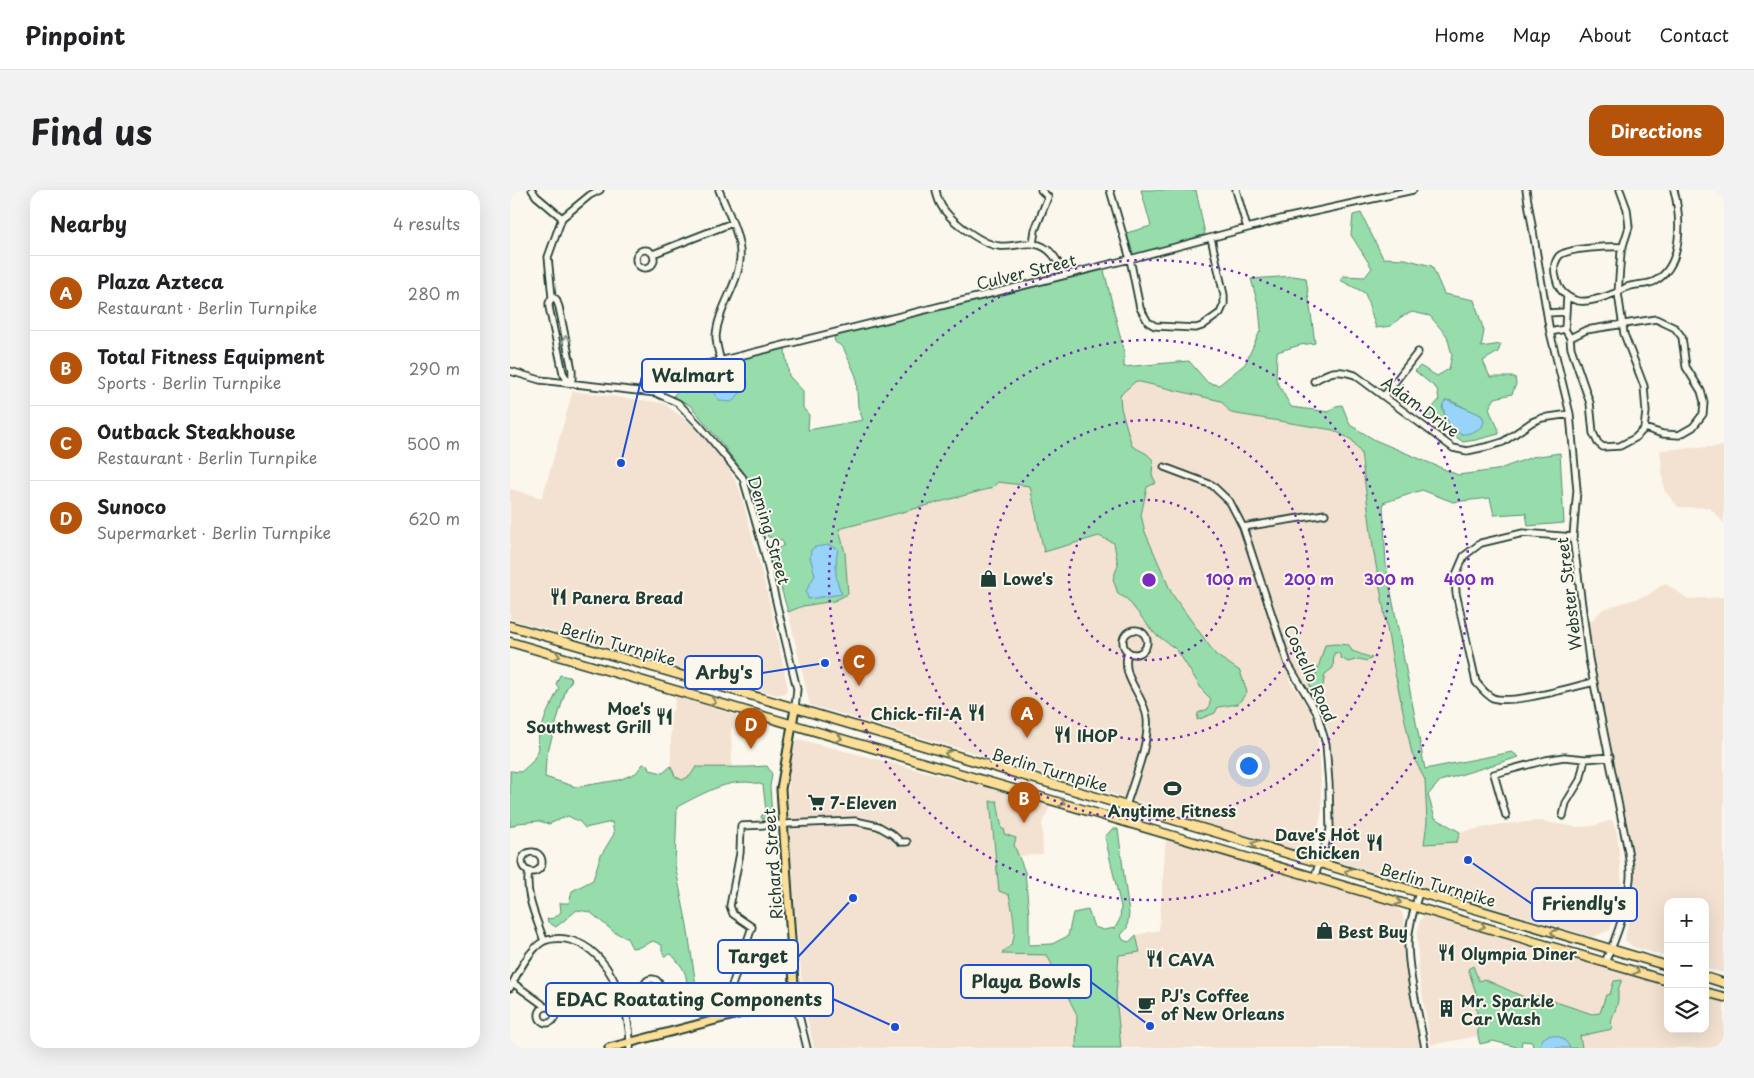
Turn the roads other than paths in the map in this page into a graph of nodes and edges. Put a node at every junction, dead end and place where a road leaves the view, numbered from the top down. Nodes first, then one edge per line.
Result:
1 (532, 190) edge
2 (600, 190) edge
3 (719, 190) edge
4 (936, 190) edge
5 (1041, 190) edge
6 (1110, 190) edge
7 (1236, 190) edge
8 (1413, 190) edge
9 (1526, 190) edge
10 (1620, 190) edge
11 (1674, 190) edge
12 (562, 218) junction
13 (732, 223) junction
14 (1247, 228) junction
15 (1211, 238) junction
16 (1033, 244) junction
17 (1623, 247) junction
18 (653, 254) dead end
19 (1130, 259) junction
20 (1064, 276) junction
21 (1618, 293) junction
22 (1568, 296) junction
23 (552, 298) junction
24 (1566, 312) junction
25 (1547, 313) junction
26 (1623, 324) junction
27 (1566, 329) junction
28 (1550, 332) junction
29 (1570, 338) junction
30 (1418, 352) dead end
31 (721, 362) junction
32 (510, 371) edge
33 (1314, 381) dead end
34 (569, 383) junction
35 (656, 393) junction
36 (1384, 396) junction
37 (1570, 414) junction
38 (1644, 428) junction
39 (1164, 467) dead end
40 (1324, 514) dead end
41 (1243, 527) junction
42 (1573, 537) junction
43 (510, 626) edge
44 (510, 642) edge
45 (1128, 652) junction
46 (1594, 682) junction
47 (796, 708) junction
48 (792, 725) junction
49 (1610, 757) junction
50 (1585, 759) junction
51 (985, 764) junction
52 (995, 767) junction
53 (981, 779) junction
54 (991, 782) junction
55 (1126, 806) junction
56 (1506, 816) dead end
57 (1563, 816) dead end
58 (1183, 823) junction
59 (782, 824) junction
60 (1181, 838) junction
61 (907, 842) dead end
62 (1318, 863) junction
63 (529, 871) dead end
64 (1315, 876) junction
65 (1419, 893) junction
66 (1415, 907) junction
67 (544, 941) junction
68 (1611, 950) junction
69 (1604, 962) junction
70 (1664, 965) edge
71 (1709, 978) edge
72 (1664, 980) edge
73 (1724, 983) edge
74 (511, 985) edge
75 (644, 990) dead end
76 (1709, 993) edge
77 (1724, 997) edge
78 (621, 998) junction
79 (795, 999) junction
80 (544, 1008) dead end
81 (724, 1018) junction
82 (630, 1045) edge
83 (609, 1048) edge
84 (807, 1048) edge
85 (1425, 1048) edge

1 - 12 street
2 - 12 street
3 - 13 street
4 - 16 street
5 - 16 street
6 - 19 street
7 - 14 street
8 - 14 street, Culver Street
9 - 25 street, Webster Street
10 - 17 street
11 - 21 street
12 - 23 street
13 - 18 street
13 - 31 street
14 - 15 street, Culver Street
15 - 19 street, Culver Street
15 - 19 street
16 - 20 street
17 - 21 street
17 - 22 street
19 - 20 street, Culver Street
20 - 31 street, Culver Street
21 - 22 street
21 - 26 street
22 - 24 street
23 - 34 street
34 -> 23 street
24 - 25 street
24 - 27 street
25 - 28 street, Webster Street
26 - 29 street
26 - 38 street
26 - 38 street
27 - 28 street
27 - 29 street
28 - 37 street, Webster Street
29 - 38 street
30 - 36 street
31 - 35 street, Culver Street
32 - 34 street, Deming Street
33 - 36 street, Adam Drive
34 - 35 street, Deming Street
35 - 47 street, Deming Street
36 - 37 street, Adam Drive
37 - 42 street, Webster Street
39 - 41 street, Costello Road
40 - 41 street
41 - 62 street, Costello Road
42 - 46 street, Webster Street
42 - 46 street
43 - 47 highway, Berlin Turnpike
44 -> 48 highway, Berlin Turnpike
45 - 45 street
45 - 55 street
46 - 49 street, Webster Street
47 - 48 main road, Richard Street
51 -> 47 highway, Berlin Turnpike
48 -> 53 highway, Berlin Turnpike
48 - 59 main road, Richard Street
49 - 50 street
49 - 68 street, Webster Street
50 - 56 street
50 - 57 street
51 - 52 highway, Berlin Turnpike
51 - 53 highway
52 - 54 highway
52 - 55 highway, Berlin Turnpike
53 - 54 highway, Berlin Turnpike
54 -> 60 highway, Berlin Turnpike
55 - 58 highway, Berlin Turnpike
58 - 60 highway
62 -> 58 highway, Berlin Turnpike
59 - 61 street
59 - 79 main road, Richard Street
59 - 81 street
60 - 64 highway, Berlin Turnpike
62 - 64 street, Costello Road
65 -> 62 highway, Berlin Turnpike
63 - 67 street
64 -> 66 highway, Berlin Turnpike
65 - 66 street
68 -> 65 highway, Berlin Turnpike
66 -> 69 highway, Berlin Turnpike
66 - 85 street
67 - 74 street
67 - 78 street
68 - 69 street, Webster Street
68 - 70 highway, Berlin Turnpike
69 -> 72 highway, Berlin Turnpike
71 - 73 highway
74 - 80 street
75 - 78 street
76 - 77 highway
78 - 82 street
79 - 81 main road
79 - 84 street, Richard Street
81 - 82 main road
82 - 83 main road

